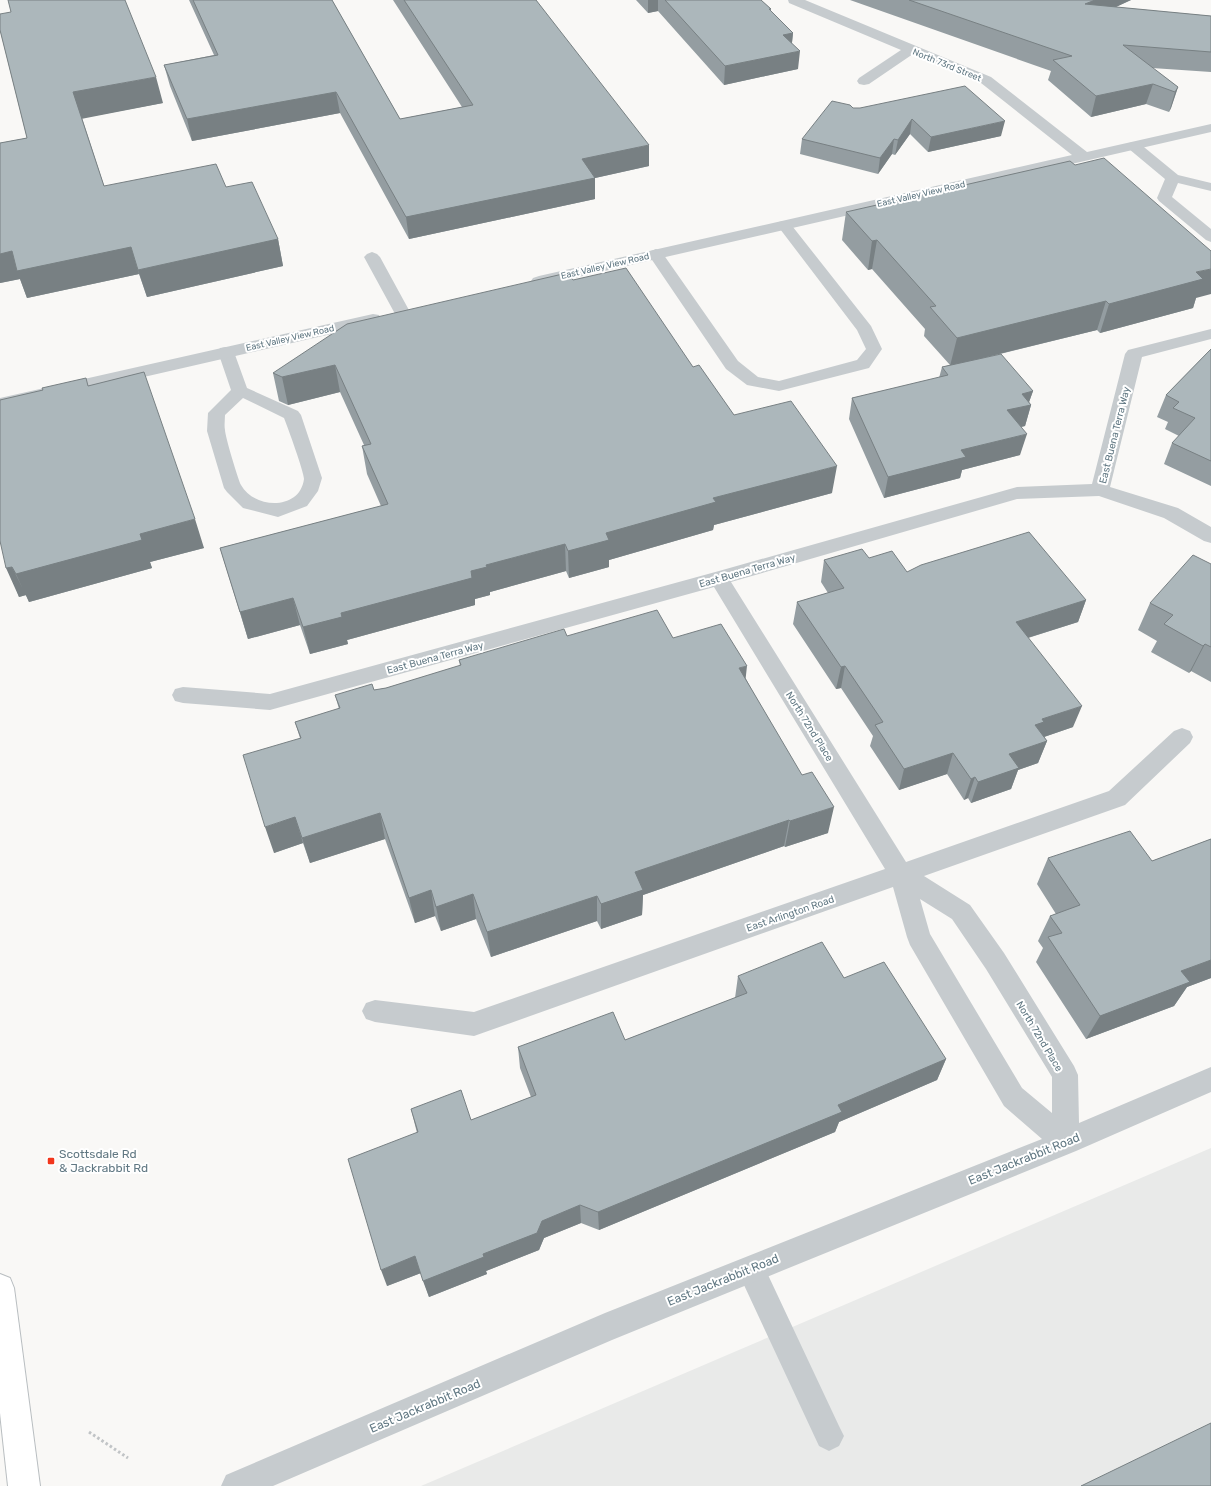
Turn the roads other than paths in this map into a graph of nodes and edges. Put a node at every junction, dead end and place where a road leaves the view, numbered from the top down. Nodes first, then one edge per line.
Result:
1 (794, 0) edge
2 (910, 50) junction
3 (864, 80) dead end
4 (1211, 128) edge
5 (1134, 146) junction
6 (1084, 157) junction
7 (1173, 178) junction
8 (1211, 187) edge
9 (784, 225) junction
10 (1211, 237) edge
11 (656, 254) junction
12 (372, 257) dead end
13 (525, 284) edge
14 (409, 310) joint
15 (1211, 334) edge
16 (226, 352) junction
17 (240, 391) junction
18 (0, 404) edge
19 (1100, 490) junction
20 (1211, 536) edge
21 (719, 578) junction
22 (183, 695) dead end
23 (1182, 737) dead end
24 (901, 874) junction
25 (375, 1011) dead end
26 (1211, 1078) edge
27 (1066, 1142) junction
28 (751, 1270) junction
29 (0, 1288) edge
30 (829, 1436) dead end
31 (24, 1486) edge
32 (237, 1486) edge

1 - 2 street, North 73rd Street
2 - 3 street
2 - 6 street, North 73rd Street
4 - 5 street, East Valley View Road
5 - 6 street, East Valley View Road
5 - 7 lane
6 - 9 street, East Valley View Road
7 - 8 lane
7 - 10 lane
9 - 11 street, East Valley View Road
9 - 11 lane
11 - 13 street, East Valley View Road
12 - 14 lane
14 - 16 street, East Valley View Road
15 - 19 street, East Buena Terra Way
16 - 17 lane
16 - 18 street, East Valley View Road
17 - 17 lane
19 - 20 street
19 - 21 street, East Buena Terra Way
21 - 22 street, East Buena Terra Way
21 - 24 street, North 72nd Place
23 - 24 street, East Arlington Road
24 - 25 street, East Arlington Road
24 - 27 street, North 72nd Place
24 - 27 street, North 72nd Place
26 - 27 street, East Jackrabbit Road
27 - 28 street, East Jackrabbit Road
28 - 30 lane
28 - 32 street, East Jackrabbit Road
29 - 31 main road

